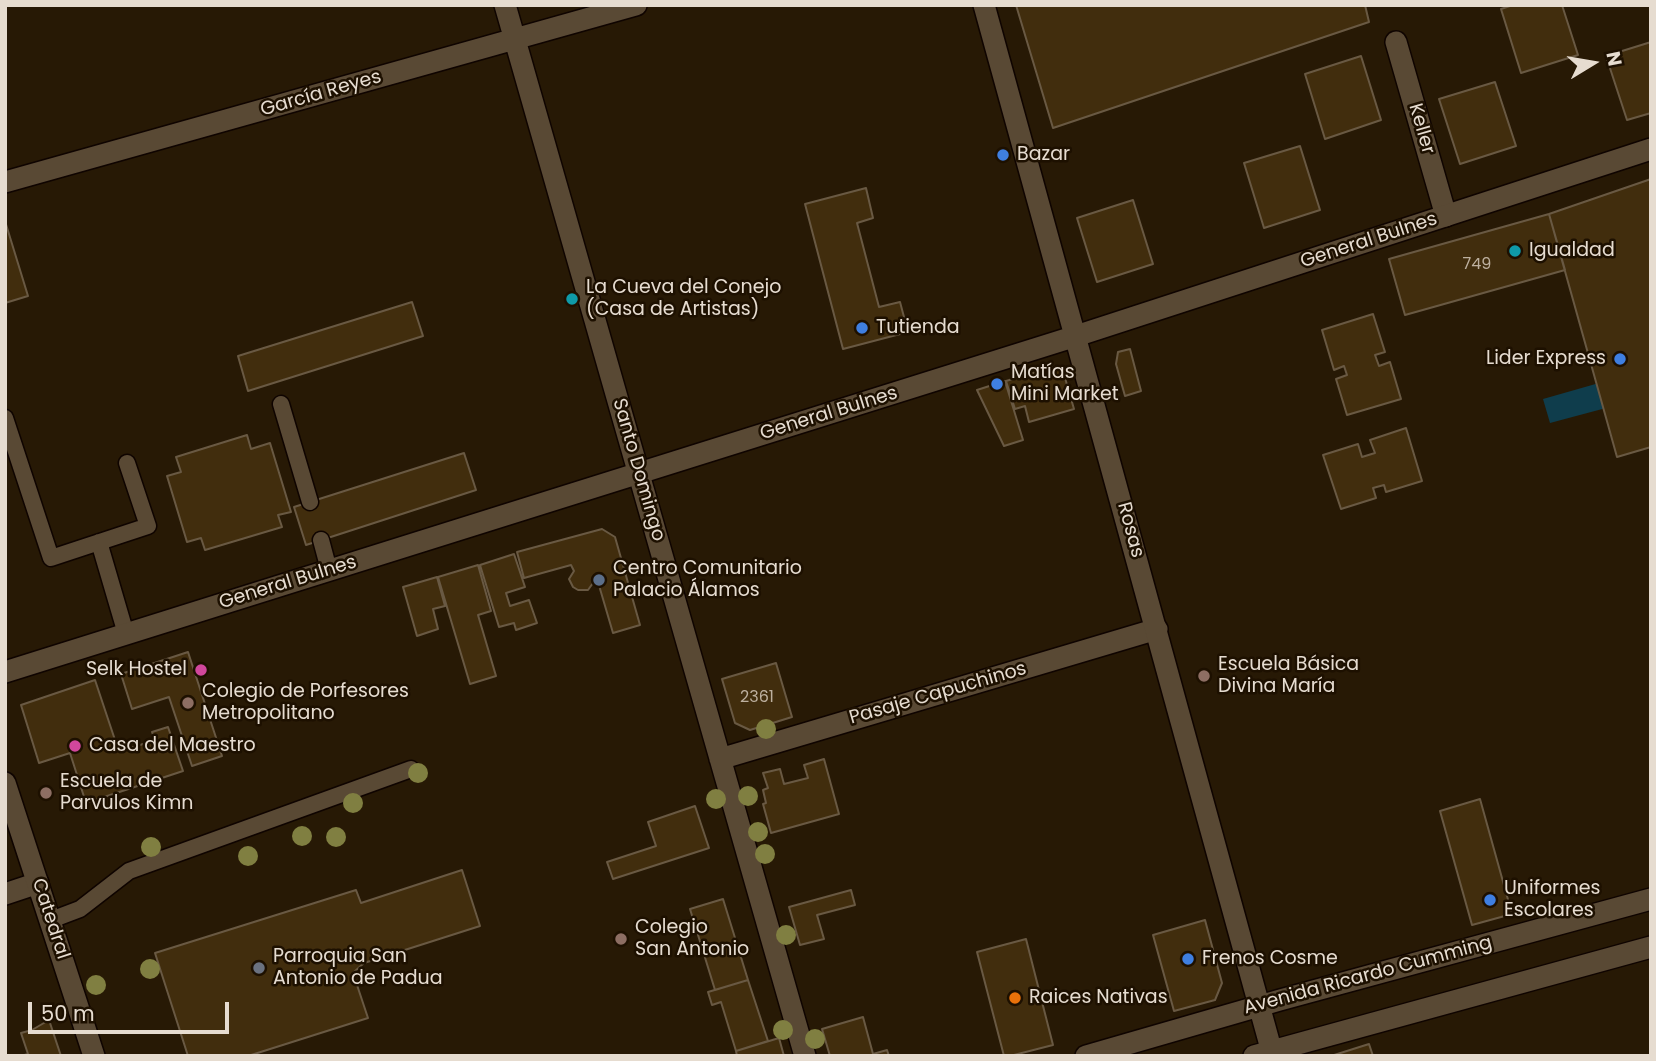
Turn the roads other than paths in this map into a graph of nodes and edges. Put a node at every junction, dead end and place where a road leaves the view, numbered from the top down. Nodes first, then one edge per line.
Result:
1 (505, 5) edge
2 (636, 5) edge
3 (984, 5) edge
4 (515, 39) junction
5 (1396, 42) dead end
6 (1651, 149) edge
7 (5, 182) edge
8 (1446, 216) junction
9 (1076, 336) junction
10 (281, 404) dead end
11 (5, 418) edge
12 (127, 463) dead end
13 (639, 473) junction
14 (310, 502) dead end
15 (321, 540) dead end
16 (99, 541) junction
17 (330, 570) junction
18 (1157, 629) junction
19 (126, 634) junction
20 (5, 672) edge
21 (720, 759) junction
22 (411, 769) dead end
23 (5, 783) edge
24 (38, 883) junction
25 (5, 894) edge
26 (1651, 899) edge
27 (51, 920) junction
28 (1651, 947) edge
29 (1260, 1006) junction
30 (1266, 1054) edge
31 (94, 1056) edge
32 (805, 1056) edge
33 (1086, 1056) edge

1 - 4 street, Santo Domingo
2 - 4 street, García Reyes
3 - 9 street, Rosas
4 - 7 street, García Reyes
4 - 13 street, Santo Domingo
5 - 8 street, Keller
6 - 8 street, General Bulnes
8 - 9 street, General Bulnes
9 - 13 street, General Bulnes
9 - 18 street, Rosas
10 - 14 lane
11 - 16 lane
12 - 16 lane
13 - 17 street, General Bulnes
13 - 21 street, Santo Domingo
15 - 17 lane
16 - 19 lane
17 - 19 street, General Bulnes
18 - 21 street, Pasaje Capuchinos
18 - 29 street, Rosas
19 - 20 street, General Bulnes
21 - 32 street, Santo Domingo
22 - 27 lane
23 - 24 street, Catedral
24 - 25 street
24 - 27 street, Catedral
26 - 29 street, Avenida Ricardo Cumming
27 - 31 street, Catedral
28 - 30 street
29 - 30 street, Rosas
29 - 33 street, Avenida Ricardo Cumming

